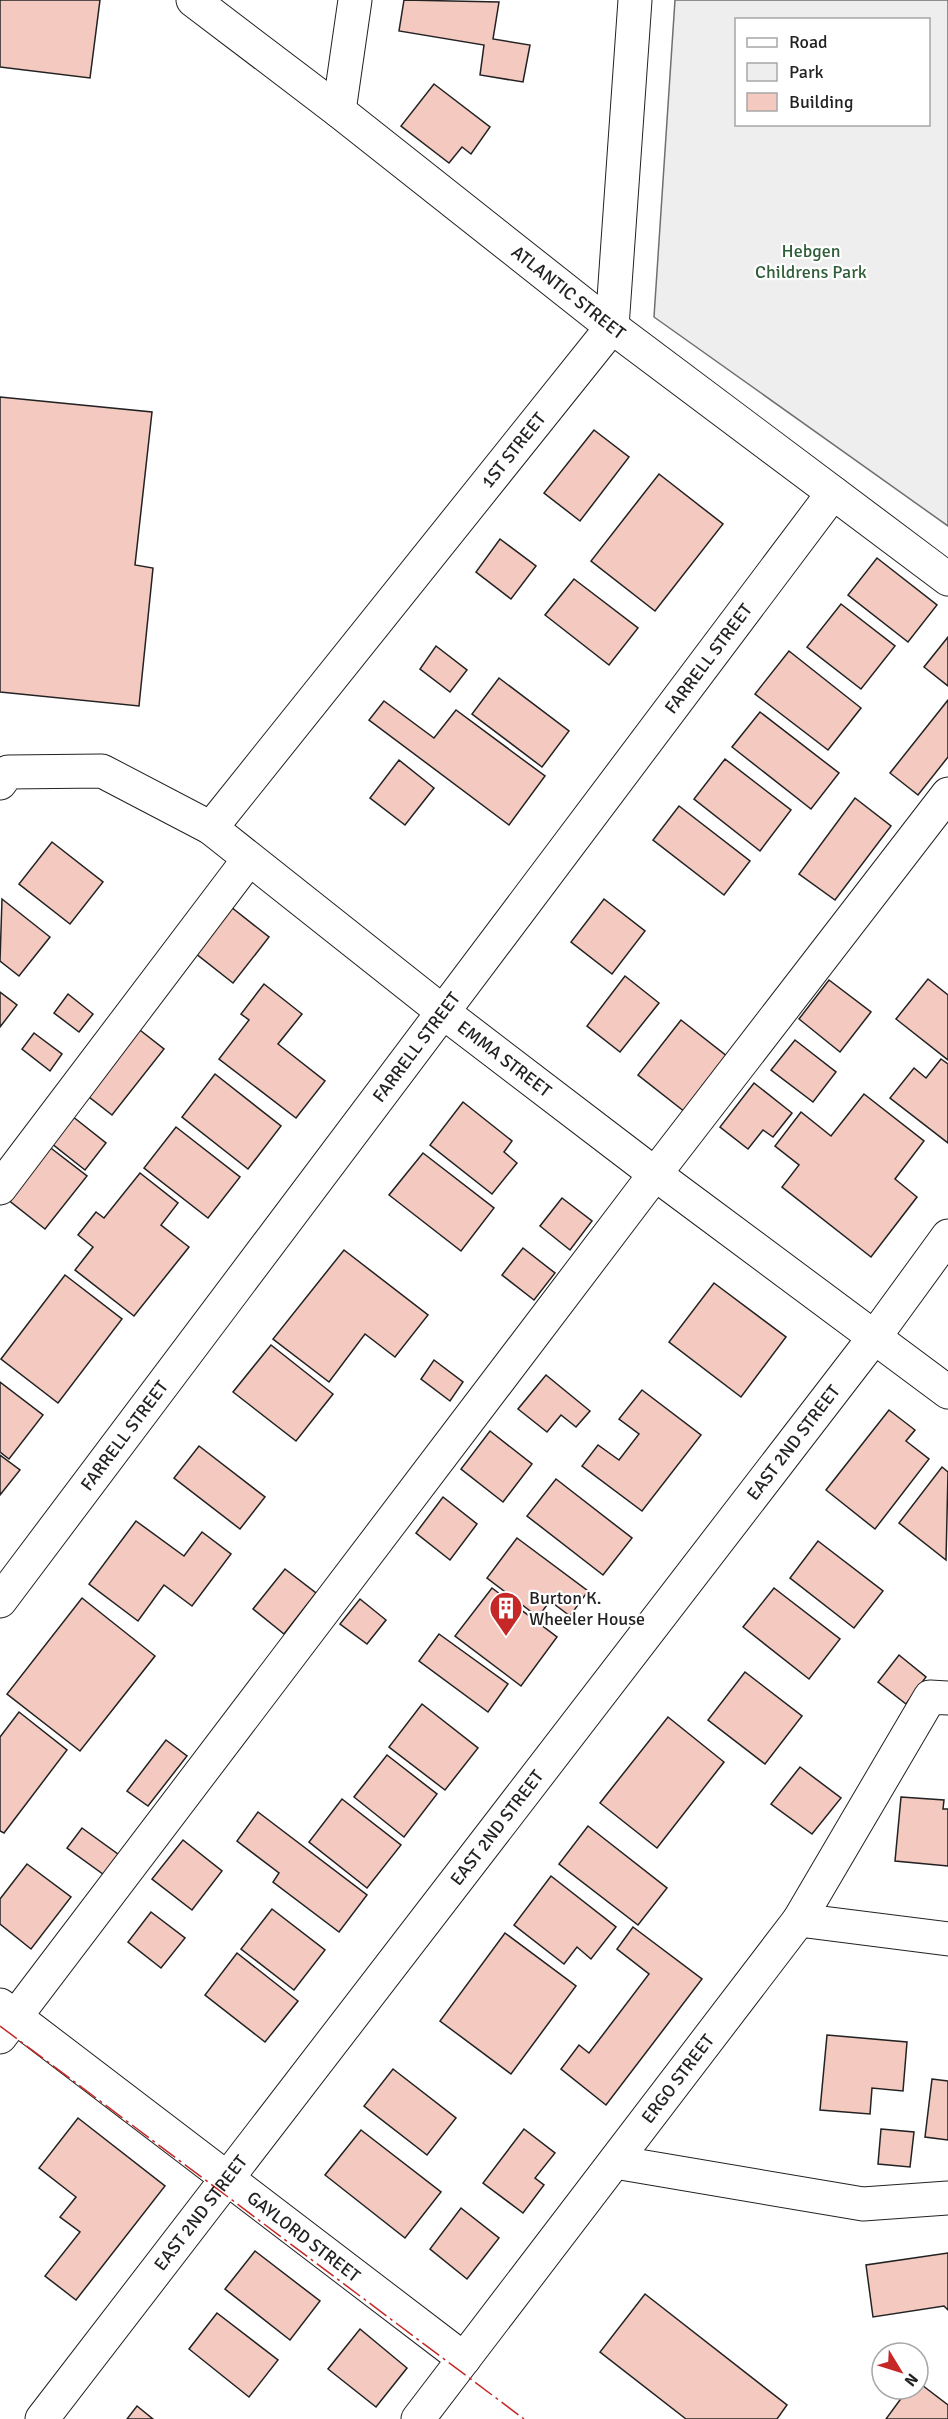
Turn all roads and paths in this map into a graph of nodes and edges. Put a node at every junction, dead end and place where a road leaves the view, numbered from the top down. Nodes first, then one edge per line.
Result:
1 (193, 0) edge
2 (355, 0) edge
3 (635, 0) edge
4 (339, 111) junction
5 (612, 327) junction
6 (833, 493) junction
7 (948, 579) edge
8 (4, 778) edge
9 (948, 794) edge
10 (211, 828) junction
11 (249, 859) junction
12 (443, 1012) junction
13 (654, 1174) junction
14 (0, 1188) edge
15 (948, 1236) edge
16 (873, 1338) junction
17 (948, 1392) edge
18 (0, 1601) edge
19 (948, 1698) edge
20 (799, 1920) junction
21 (948, 1939) edge
22 (5, 2019) edge
23 (615, 2162) junction
24 (227, 2178) junction
25 (948, 2198) edge
26 (464, 2359) junction
27 (42, 2419) edge
28 (418, 2419) edge

1 - 4 street, ATLANTIC STREET
2 - 4 street
3 - 5 street
4 - 5 street, ATLANTIC STREET
5 - 6 street, ATLANTIC STREET
5 - 10 street, 1ST STREET
6 - 7 street, ATLANTIC STREET
6 - 12 street, FARRELL STREET
8 - 10 street, EMMA STREET
9 - 13 street
10 - 11 street, EMMA STREET
11 - 12 street, EMMA STREET
11 - 14 street
12 - 13 street, EMMA STREET
12 - 18 street, FARRELL STREET
13 - 16 street, EMMA STREET
13 - 22 street
15 - 16 street, EAST 2ND STREET
16 - 17 street, EMMA STREET
16 - 24 street, EAST 2ND STREET
19 - 20 street, ERGO STREET
20 - 21 street
20 - 23 street, ERGO STREET
22 - 24 street, GAYLORD STREET
23 - 25 street
23 - 26 street, ERGO STREET
24 - 26 street, GAYLORD STREET
24 - 27 street, EAST 2ND STREET
26 - 28 street, ERGO STREET

